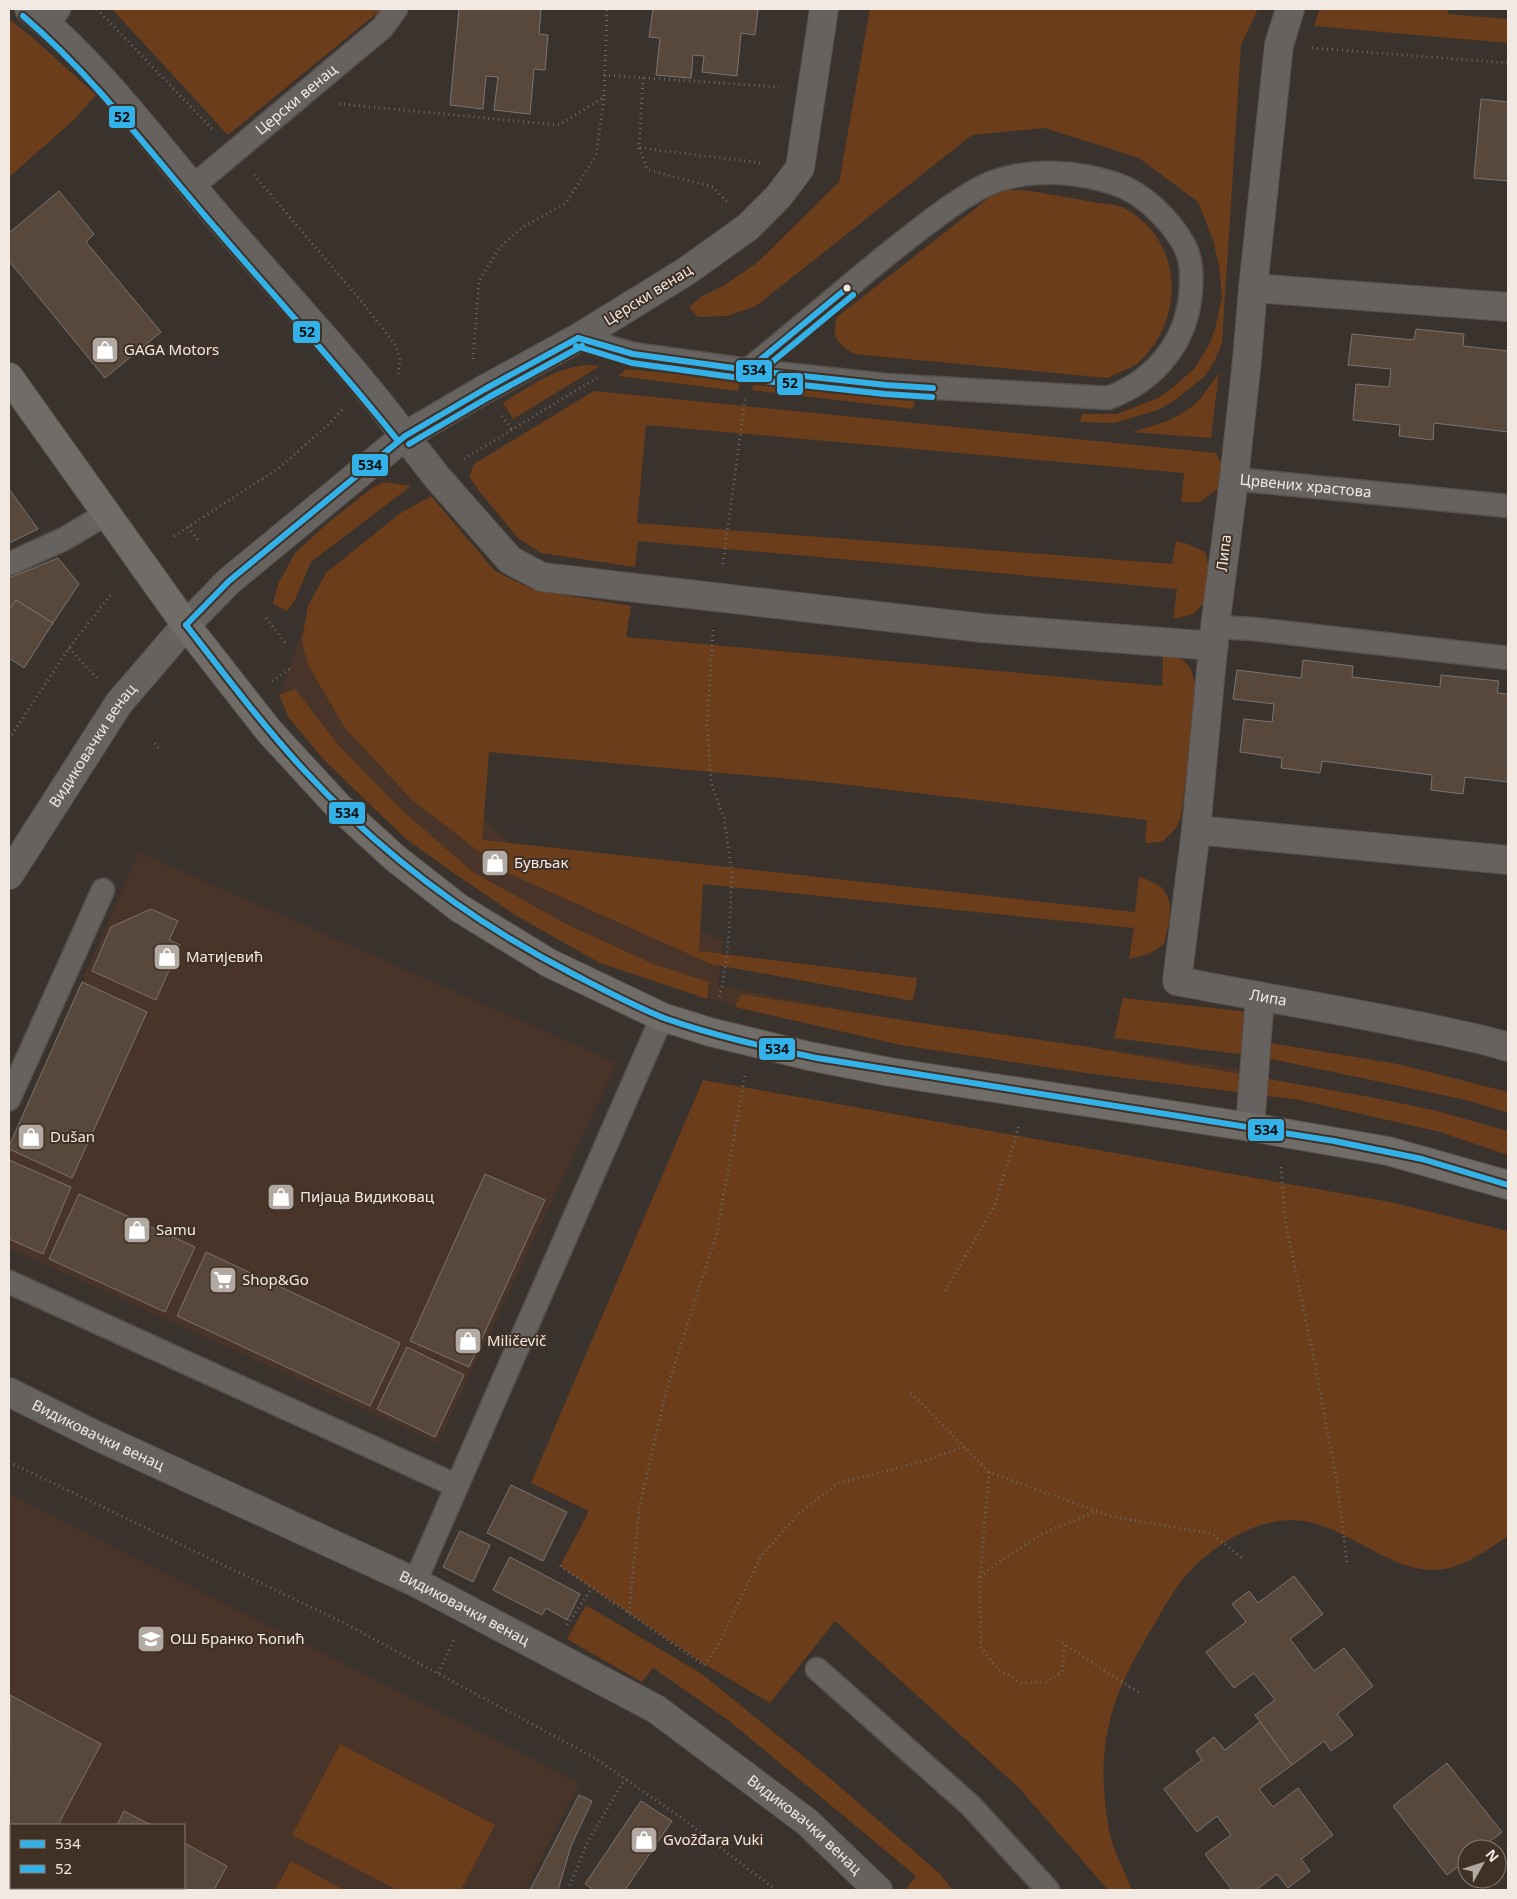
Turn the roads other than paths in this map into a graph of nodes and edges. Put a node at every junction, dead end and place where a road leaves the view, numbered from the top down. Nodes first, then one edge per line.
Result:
1 (396, 9) edge
2 (824, 9) edge
3 (1290, 9) edge
4 (45, 14) edge
5 (192, 187) junction
6 (1253, 288) junction
7 (1508, 307) edge
8 (578, 338) junction
9 (748, 370) junction
10 (9, 377) edge
11 (405, 436) junction
12 (1234, 479) junction
13 (1508, 506) edge
14 (106, 514) junction
15 (9, 564) edge
16 (186, 625) junction
17 (1214, 636) junction
18 (1508, 658) edge
19 (1196, 830) junction
20 (1508, 860) edge
21 (9, 875) edge
22 (103, 890) dead end
23 (1260, 997) junction
24 (662, 1016) junction
25 (1508, 1047) edge
26 (16, 1066) edge
27 (9, 1099) edge
28 (1250, 1127) junction
29 (1508, 1185) edge
30 (9, 1282) edge
31 (9, 1392) edge
32 (457, 1486) junction
33 (415, 1582) junction
34 (817, 1669) dead end
35 (878, 1890) edge
36 (1048, 1890) edge

1 - 5 lane, Церски венац
2 - 8 street, Церски венац
3 - 6 street, Црвених храстова
4 - 5 street
5 - 11 street
6 - 7 street
6 - 12 street, Црвених храстова
8 - 9 lane
8 - 11 street, Церски венац
9 - 9 lane
10 - 14 main road
11 - 16 street, Церски венац
11 - 17 street
12 - 13 lane, Црвених храстова
12 - 17 street, Липа
14 - 15 lane
14 - 16 main road
16 - 21 street, Видиковачки венац
16 - 24 main road
17 - 18 lane
17 - 19 street, Липа
19 - 20 street
19 - 23 street, Липа
22 - 26 lane
23 - 25 street, Липа
23 - 28 street
24 - 28 main road
24 - 32 lane
26 - 27 lane
28 - 29 main road
30 - 32 lane
31 - 33 street, Видиковачки венац
32 - 33 lane
33 - 35 street, Видиковачки венац
34 - 36 lane

